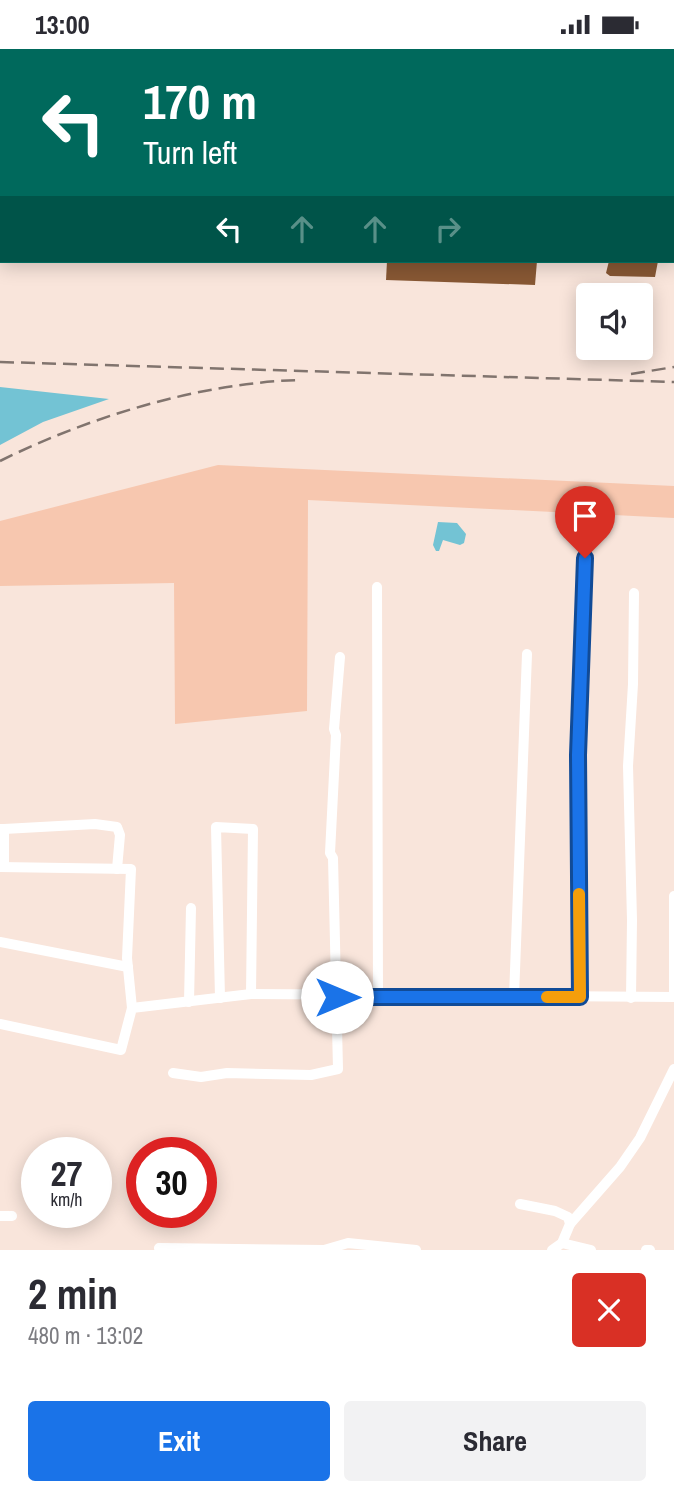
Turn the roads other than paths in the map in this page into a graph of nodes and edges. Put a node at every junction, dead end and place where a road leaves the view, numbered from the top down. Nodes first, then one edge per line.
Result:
1 (574, 49) edge
2 (585, 49) edge
3 (585, 558) dead end
4 (377, 587) dead end
5 (634, 593) dead end
6 (527, 654) dead end
7 (340, 657) dead end
8 (2, 829) edge
9 (2, 867) edge
10 (117, 869) junction
11 (674, 896) edge
12 (191, 908) dead end
13 (0, 942) edge
14 (128, 967) junction
15 (252, 989) junction
16 (220, 994) junction
17 (337, 997) junction
18 (378, 997) junction
19 (514, 997) junction
20 (580, 997) junction
21 (674, 997) edge
22 (631, 998) junction
23 (189, 1002) junction
24 (132, 1008) junction
25 (0, 1024) edge
26 (674, 1069) edge
27 (173, 1073) dead end
28 (520, 1204) dead end
29 (0, 1216) edge
30 (12, 1216) dead end
31 (570, 1224) junction
32 (562, 1243) junction
33 (159, 1248) dead end
34 (416, 1250) edge
35 (552, 1250) edge
36 (591, 1250) edge

1 - 2 main road
3 - 20 street
4 - 18 street
5 - 22 street
6 - 19 street
7 - 17 street
8 - 9 street
8 - 10 street
9 - 10 street
10 - 14 street
11 - 21 street
12 - 23 street
13 - 14 street
14 - 24 street
15 - 16 street
15 - 16 street
15 - 17 street
16 - 23 street
17 - 18 street
17 - 27 street
18 - 19 street
19 - 20 street
20 - 22 street
21 - 22 street
23 - 24 street
24 - 25 street
26 - 31 street
28 - 31 street
29 - 30 street
31 - 32 street
32 - 35 street
32 - 36 street
33 - 34 street

